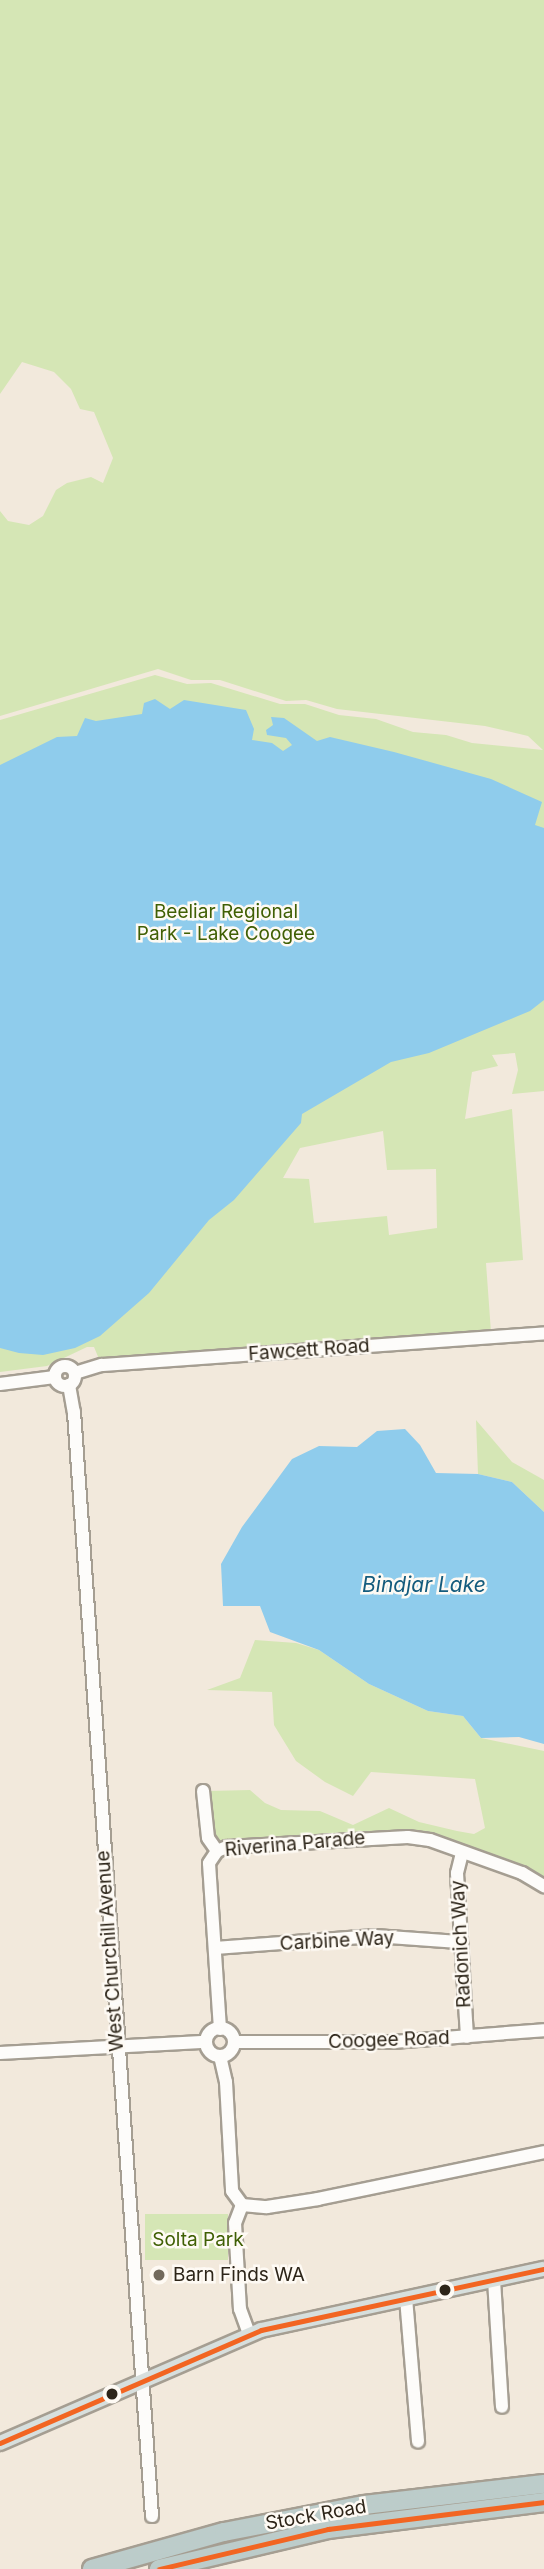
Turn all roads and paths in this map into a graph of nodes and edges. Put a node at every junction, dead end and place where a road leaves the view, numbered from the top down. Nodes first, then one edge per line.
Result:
1 (544, 1333) edge
2 (75, 1373) junction
3 (55, 1377) junction
4 (0, 1384) edge
5 (69, 1385) junction
6 (204, 1791) dead end
7 (217, 1851) junction
8 (462, 1853) junction
9 (544, 1885) edge
10 (459, 1942) junction
11 (215, 1948) junction
12 (220, 2029) junction
13 (544, 2030) edge
14 (467, 2036) junction
15 (206, 2042) junction
16 (234, 2042) junction
17 (117, 2045) junction
18 (0, 2053) edge
19 (220, 2056) junction
20 (544, 2152) edge
21 (242, 2205) junction
22 (544, 2269) edge
23 (494, 2280) junction
24 (406, 2298) junction
25 (248, 2334) junction
26 (142, 2380) junction
27 (502, 2407) dead end
28 (418, 2442) dead end
29 (0, 2443) edge
30 (544, 2484) edge
31 (544, 2502) edge
32 (152, 2516) dead end
33 (92, 2569) edge
34 (159, 2569) edge

1 - 2 street, Fawcett Road
2 - 3 street
2 - 5 street
3 - 4 street
3 - 5 street
5 - 17 street, West Churchill Avenue
6 - 7 street
7 - 8 street, Riverina Parade
7 - 11 street, Riverina Parade
8 - 9 street, Riverina Parade
8 - 10 street, Radonich Way
10 - 11 street, Carbine Way
10 - 14 street, Radonich Way
11 - 12 street, Riverina Parade
12 - 15 street
12 - 16 street
13 - 14 street, Coogee Road
14 - 16 street, Coogee Road
15 - 17 street
15 - 19 street
16 - 19 street
17 - 18 street
17 - 26 street, West Churchill Avenue
19 - 21 street
20 - 21 street
21 - 25 street
22 - 23 main road
23 - 24 main road
23 - 27 street
24 - 25 main road
24 - 28 street
25 - 26 main road
26 - 29 main road
26 - 32 street, West Churchill Avenue
30 - 33 highway, Stock Road
31 - 34 highway, Stock Road

